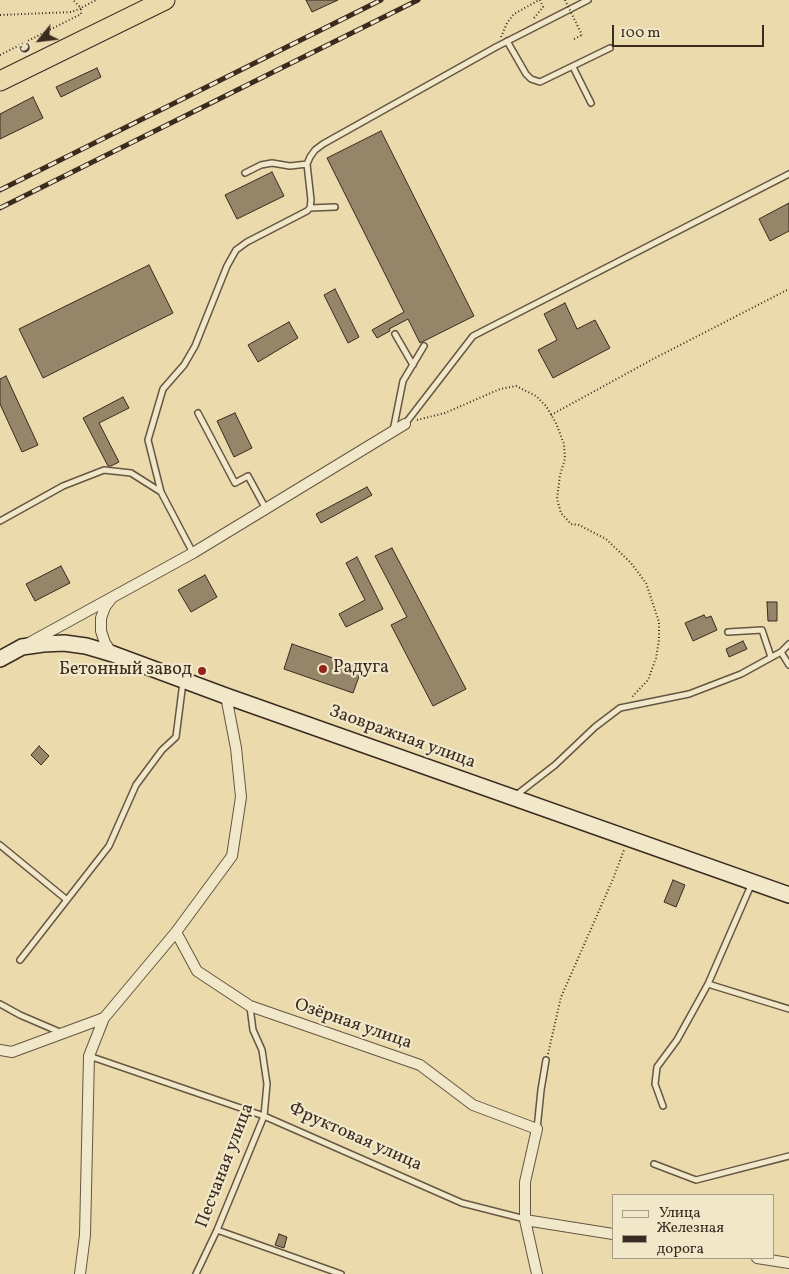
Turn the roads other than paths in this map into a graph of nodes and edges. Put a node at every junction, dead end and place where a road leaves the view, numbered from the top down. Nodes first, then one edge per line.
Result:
1 (588, 0) edge
2 (157, 2) edge
3 (508, 41) junction
4 (610, 48) dead end
5 (572, 66) junction
6 (0, 81) edge
7 (591, 103) dead end
8 (308, 164) junction
9 (245, 173) dead end
10 (789, 174) edge
11 (335, 207) dead end
12 (310, 208) junction
13 (396, 334) dead end
14 (424, 346) dead end
15 (413, 365) junction
16 (198, 413) dead end
17 (405, 424) joint
18 (393, 431) junction
19 (161, 492) junction
20 (266, 509) junction
21 (0, 521) edge
22 (193, 553) junction
23 (112, 598) junction
24 (728, 632) dead end
25 (789, 644) edge
26 (22, 647) junction
27 (781, 652) junction
28 (113, 654) junction
29 (771, 657) junction
30 (0, 659) edge
31 (789, 665) edge
32 (183, 680) junction
33 (226, 696) junction
34 (513, 798) junction
35 (0, 845) edge
36 (752, 882) junction
37 (789, 895) edge
38 (67, 900) junction
39 (176, 932) junction
40 (20, 960) dead end
41 (708, 984) junction
42 (0, 1004) edge
43 (250, 1006) junction
44 (789, 1009) edge
45 (104, 1018) junction
46 (62, 1033) junction
47 (0, 1050) edge
48 (89, 1056) junction
49 (546, 1060) road end
50 (663, 1106) dead end
51 (264, 1116) junction
52 (537, 1129) junction
53 (789, 1156) edge
54 (654, 1164) dead end
55 (525, 1220) junction
56 (217, 1230) junction
57 (612, 1234) edge
58 (764, 1259) edge
59 (789, 1263) edge
60 (80, 1274) edge
61 (196, 1274) edge
62 (341, 1274) edge
63 (537, 1274) edge

1 - 3 lane
2 - 6 highway
3 - 5 lane
3 - 8 lane
4 - 5 lane
5 - 7 lane
8 - 9 lane
8 - 12 lane
10 - 17 lane
11 - 12 lane
12 - 19 lane
13 - 15 lane
14 - 15 lane
15 - 18 lane
16 - 20 lane
17 - 18 street
18 - 20 street
19 - 21 lane
19 - 22 lane
20 - 22 street
22 - 23 street
23 - 26 street
23 - 28 street
24 - 29 lane
25 - 27 lane
26 - 28 street, Заовражная улица
26 - 30 street, Заовражная улица
27 - 29 lane
27 - 31 lane
28 - 32 street, Заовражная улица
29 - 34 lane
32 - 33 street, Заовражная улица
32 - 38 lane
33 - 34 street, Заовражная улица
33 - 39 street
34 - 36 street, Заовражная улица
35 - 38 lane
36 - 37 street, Заовражная улица
36 - 41 lane
38 - 40 lane
39 - 43 street, Озёрная улица
39 - 45 street
41 - 44 lane
41 - 50 lane
42 - 46 lane
43 - 51 lane, Песчаная улица
43 - 52 street, Озёрная улица
45 - 46 street
45 - 48 street
46 - 47 street
48 - 51 lane, Фруктовая улица
48 - 60 street
49 - 52 lane
51 - 55 lane, Фруктовая улица
51 - 56 lane, Песчаная улица
52 - 55 street
53 - 54 lane
55 - 57 street, Фруктовая улица
55 - 63 street
56 - 61 lane, Песчаная улица
56 - 62 lane
58 - 59 street

